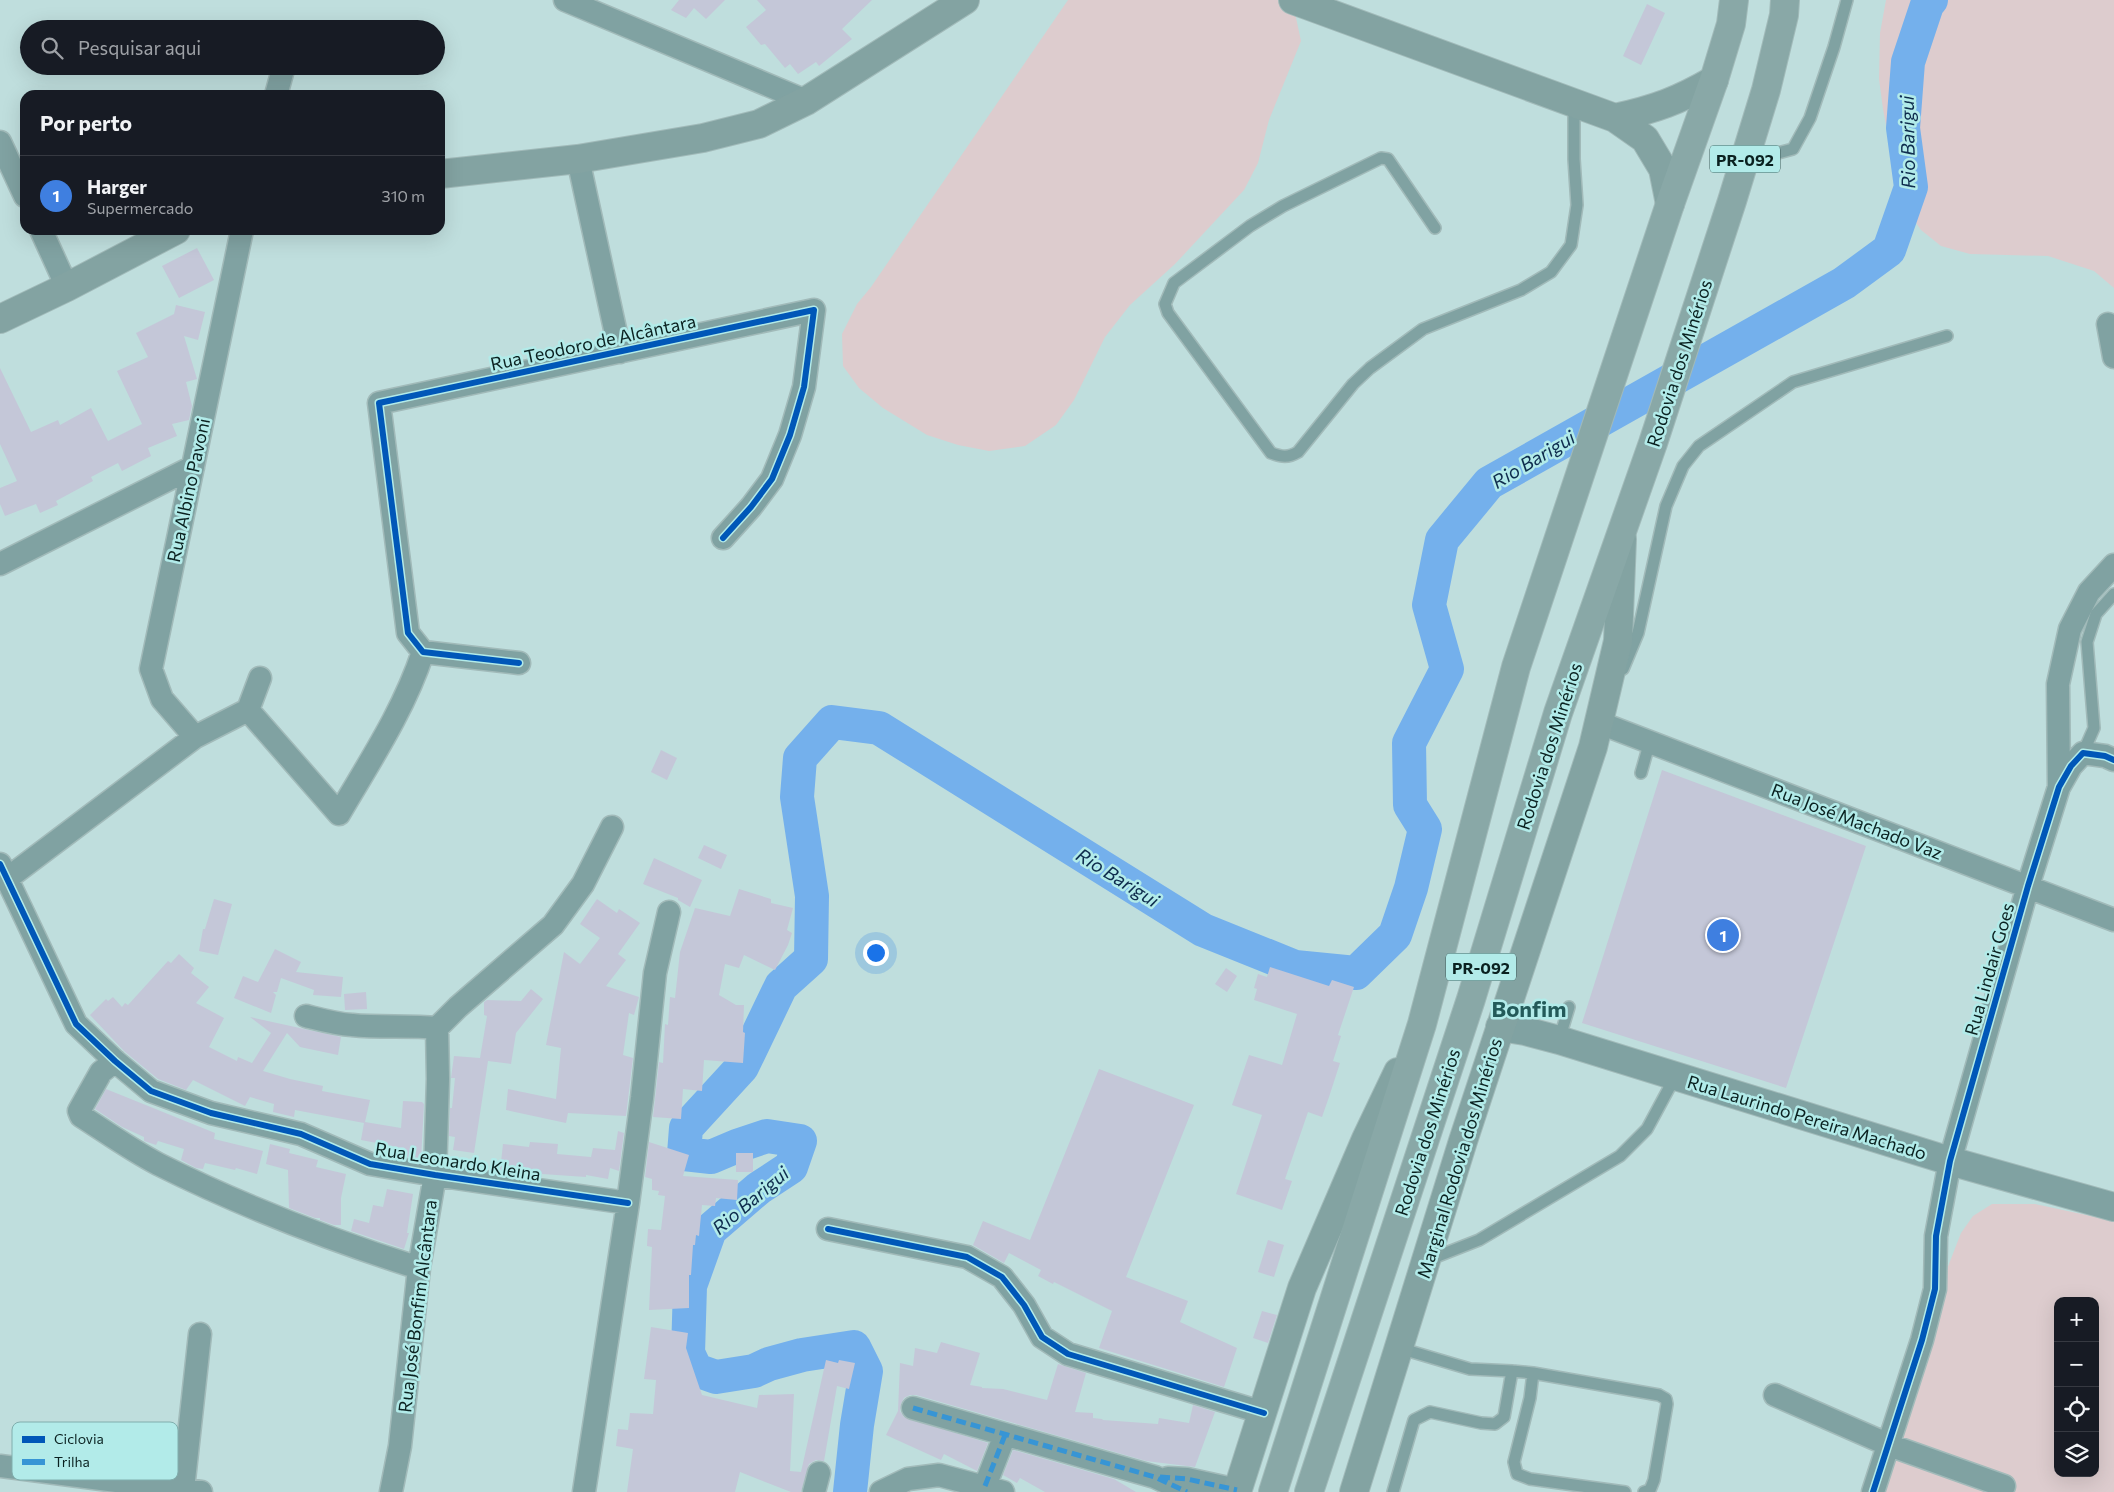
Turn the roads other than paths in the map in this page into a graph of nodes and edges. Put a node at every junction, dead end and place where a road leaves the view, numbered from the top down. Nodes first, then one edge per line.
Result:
1 (565, 0) edge
2 (964, 0) edge
3 (1293, 0) edge
4 (1734, 0) edge
5 (1785, 0) edge
6 (1847, 0) edge
7 (282, 75) edge
8 (1714, 80) junction
9 (277, 90) edge
10 (806, 101) junction
11 (1574, 102) junction
12 (1615, 118) junction
13 (0, 142) edge
14 (1748, 149) junction
15 (578, 159) junction
16 (445, 173) edge
17 (20, 185) edge
18 (1670, 204) junction
19 (1436, 228) dead end
20 (43, 235) edge
21 (166, 235) edge
22 (241, 235) edge
23 (67, 287) junction
24 (0, 320) edge
25 (2108, 324) dead end
26 (1947, 336) dead end
27 (620, 352) junction
28 (2114, 357) edge
29 (193, 467) junction
30 (1622, 532) junction
31 (723, 538) dead end
32 (0, 564) edge
33 (2114, 565) edge
34 (2114, 594) edge
35 (423, 652) junction
36 (519, 663) dead end
37 (260, 678) dead end
38 (248, 710) junction
39 (1600, 723) junction
40 (195, 737) junction
41 (1650, 741) junction
42 (2083, 753) junction
43 (2114, 760) edge
44 (1641, 773) dead end
45 (2059, 786) junction
46 (612, 828) dead end
47 (4, 871) edge
48 (2028, 886) junction
49 (669, 912) dead end
50 (2114, 920) edge
51 (1569, 1007) dead end
52 (306, 1016) dead end
53 (1422, 1024) junction
54 (1500, 1027) junction
55 (437, 1028) junction
56 (1559, 1040) junction
57 (115, 1061) junction
58 (1675, 1077) junction
59 (1950, 1161) junction
60 (434, 1175) junction
61 (628, 1203) junction
62 (2114, 1207) edge
63 (828, 1229) dead end
64 (1427, 1260) junction
65 (419, 1268) junction
66 (200, 1334) dead end
67 (1399, 1348) junction
68 (1512, 1371) junction
69 (1533, 1373) junction
70 (1775, 1395) dead end
71 (913, 1408) dead end
72 (1264, 1413) junction
73 (1005, 1435) junction
74 (1889, 1445) junction
75 (1155, 1477) junction
76 (108, 1480) edge
77 (2004, 1486) dead end
78 (994, 1489) edge
79 (192, 1491) edge
80 (1237, 1491) edge
81 (391, 1492) edge
82 (584, 1492) edge
83 (881, 1492) edge
84 (1187, 1492) edge
85 (1273, 1492) edge
86 (1308, 1492) edge
87 (1354, 1492) edge
88 (1393, 1492) edge
89 (1624, 1492) edge
90 (1644, 1492) edge
91 (1873, 1492) edge

1 - 10 street
2 - 10 main road
3 - 11 main road
4 - 8 main road, PR-092
5 - 14 main road, Rodovia dos Minérios / PR-092
6 - 14 lane
7 - 9 street
8 - 12 main road
8 - 18 main road, PR-092
10 - 15 main road
11 - 12 main road
11 - 19 lane
12 - 18 main road
13 - 17 street
14 - 30 main road, Rodovia dos Minérios / PR-092
15 - 16 main road
15 - 27 street
18 - 53 main road, PR-092
20 - 23 street
21 - 23 main road
22 - 29 street, Rua Albino Pavoni
23 - 24 main road
25 - 28 street
26 - 39 lane
27 - 31 street, Rua Teodoro de Alcântara
27 - 35 street, Rua Teodoro de Alcântara
29 - 32 street
29 - 40 street, Rua Albino Pavoni
30 - 39 main road, Marginal Rodovia dos Minérios
30 - 86 main road, Rodovia dos Minérios / PR-092
33 - 45 street
34 - 42 lane
35 - 36 street
35 - 38 street
37 - 38 street
38 - 40 street
39 - 41 street, Rua José Machado Vaz
39 - 54 main road, Marginal Rodovia dos Minérios
40 - 47 street
41 - 44 lane
41 - 48 street, Rua José Machado Vaz
42 - 43 street
42 - 45 street
45 - 48 street, Rua Lindair Goes
46 - 55 street
47 - 57 street, Rua Leonardo Kleina
48 - 50 street, Rua José Machado Vaz
48 - 59 street, Rua Lindair Goes
49 - 61 street
51 - 56 lane
52 - 55 street
53 - 72 main road
53 - 85 main road, PR-092
54 - 56 street, Rua Laurindo Pereira Machado
54 - 64 main road, Marginal Rodovia dos Minérios
55 - 60 street, Rua José Bonfim Alcântara
56 - 58 street, Rua Laurindo Pereira Machado
57 - 60 street, Rua Leonardo Kleina
57 - 65 street
58 - 59 street, Rua Laurindo Pereira Machado
58 - 64 lane
59 - 62 street, Rua Laurindo Pereira Machado
59 - 74 street, Rua Lindair Goes
60 - 61 street, Rua Leonardo Kleina
60 - 65 street, Rua José Bonfim Alcântara
61 - 82 street
63 - 72 street
64 - 67 main road, Marginal Rodovia dos Minérios
65 - 81 street, Rua José Bonfim Alcântara
66 - 79 street
67 - 68 lane
67 - 87 main road, Marginal Rodovia dos Minérios
68 - 69 lane
68 - 88 lane
69 - 89 lane
69 - 90 lane
70 - 74 street
71 - 73 street
72 - 80 main road
73 - 75 street
73 - 78 street
74 - 77 street
74 - 91 street, Rua Lindair Goes
75 - 80 street
75 - 84 street
76 - 79 street
78 - 83 street

